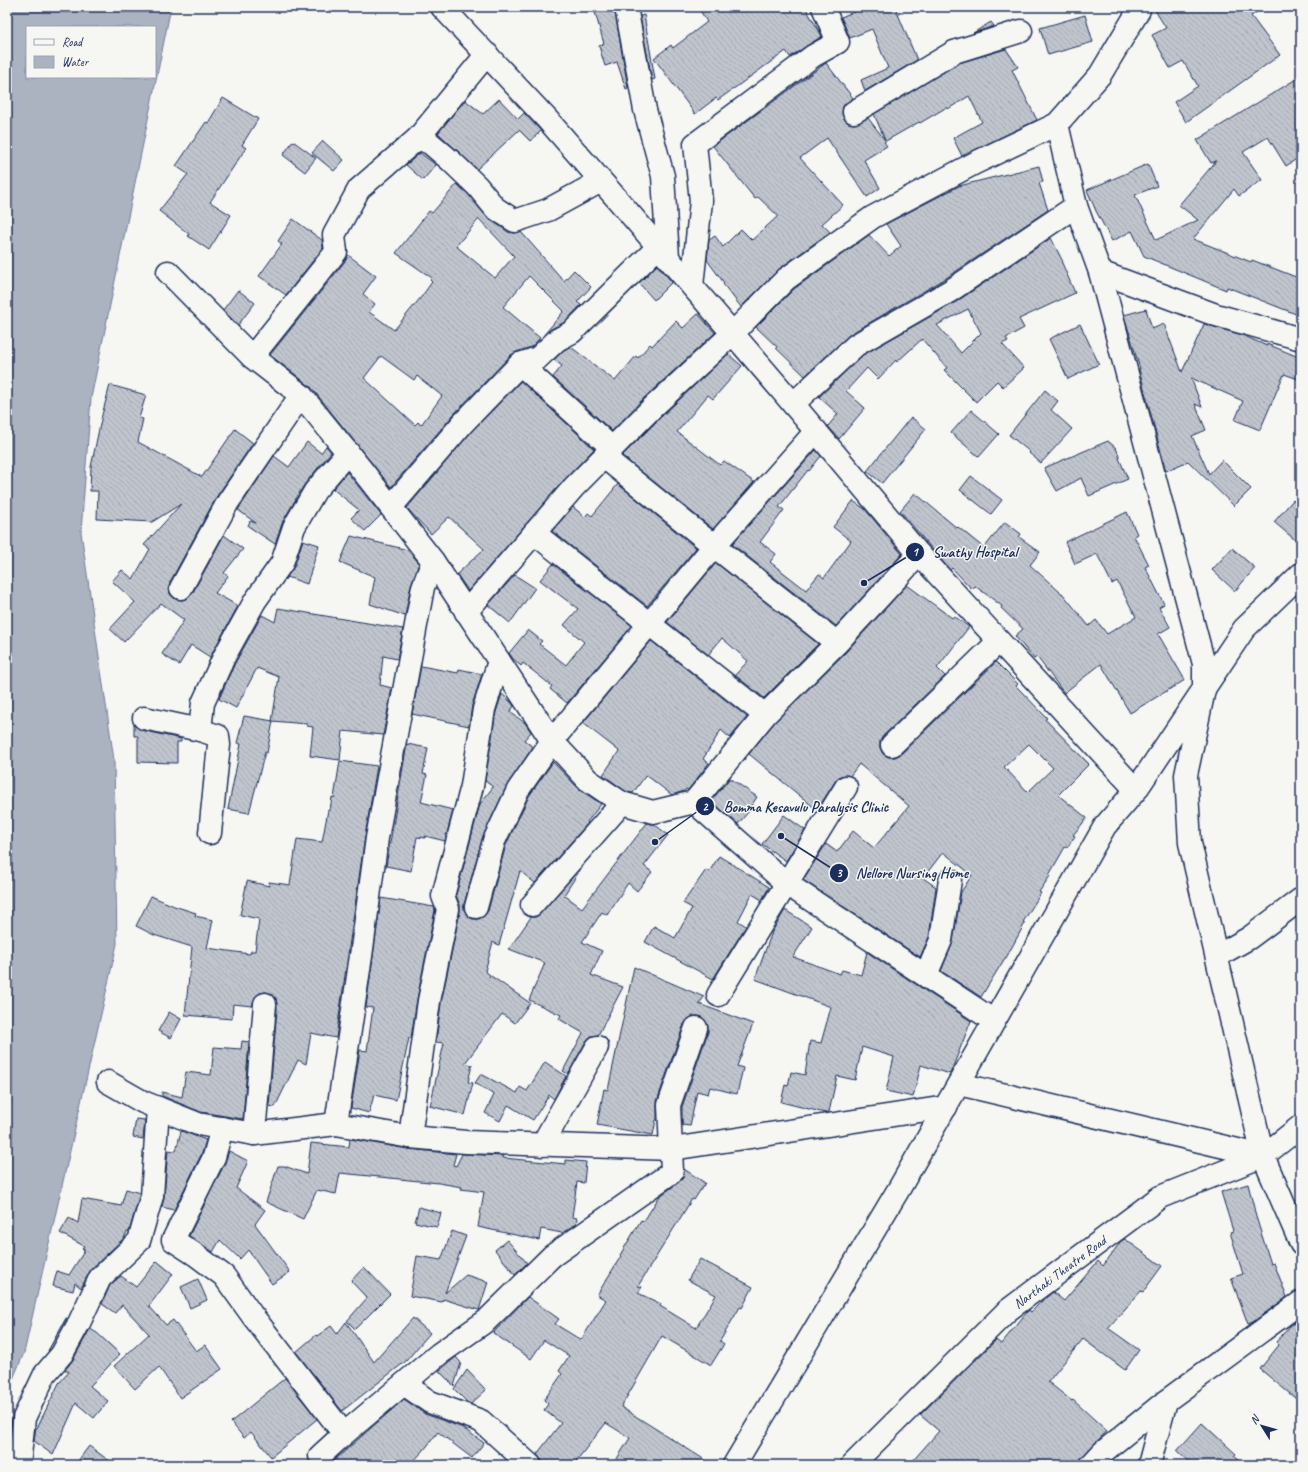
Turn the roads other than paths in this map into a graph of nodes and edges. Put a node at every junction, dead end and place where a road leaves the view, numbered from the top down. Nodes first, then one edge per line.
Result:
1 (442, 7) edge
2 (626, 7) edge
3 (823, 7) edge
4 (1139, 7) edge
5 (1021, 31) dead end
6 (487, 54) junction
7 (854, 112) dead end
8 (1057, 124) junction
9 (418, 138) junction
10 (601, 181) junction
11 (1076, 206) junction
12 (663, 252) junction
13 (168, 272) dead end
14 (1100, 272) junction
15 (692, 286) junction
16 (732, 334) junction
17 (1301, 340) edge
18 (252, 357) junction
19 (520, 364) junction
20 (301, 396) junction
21 (793, 404) junction
22 (816, 430) junction
23 (348, 452) junction
24 (608, 453) junction
25 (391, 507) junction
26 (534, 533) junction
27 (714, 546) junction
28 (919, 554) junction
29 (433, 561) junction
30 (1301, 574) edge
31 (181, 588) dead end
32 (466, 612) junction
33 (649, 624) junction
34 (999, 641) junction
35 (837, 643) junction
36 (499, 661) junction
37 (1204, 690) junction
38 (765, 715) junction
39 (144, 718) dead end
40 (200, 730) junction
41 (552, 741) junction
42 (892, 745) dead end
43 (846, 787) dead end
44 (1136, 790) junction
45 (694, 802) junction
46 (622, 803) junction
47 (210, 833) dead end
48 (950, 880) dead end
49 (787, 884) junction
50 (1301, 899) edge
51 (532, 905) dead end
52 (476, 907) dead end
53 (1217, 956) junction
54 (926, 975) junction
55 (718, 995) dead end
56 (264, 1004) dead end
57 (994, 1021) junction
58 (696, 1028) dead end
59 (597, 1047) dead end
60 (108, 1082) dead end
61 (959, 1084) junction
62 (946, 1107) junction
63 (158, 1108) junction
64 (336, 1124) junction
65 (1301, 1126) edge
66 (222, 1128) junction
67 (254, 1134) junction
68 (410, 1137) junction
69 (542, 1145) junction
70 (672, 1149) junction
71 (1263, 1156) junction
72 (1301, 1244) edge
73 (1301, 1302) edge
74 (404, 1384) junction
75 (1166, 1401) junction
76 (344, 1434) junction
77 (320, 1456) dead end
78 (855, 1464) edge
79 (19, 1465) edge
80 (530, 1465) edge
81 (734, 1465) edge
82 (1091, 1465) edge
83 (1149, 1465) edge

1 - 6 street
2 - 12 street
3 - 15 street
4 - 8 street
5 - 7 street
6 - 9 street
6 - 10 street
8 - 11 street
8 - 16 street
9 - 10 street
9 - 18 street
10 - 12 street
11 - 14 street
11 - 21 street
12 - 15 street
12 - 19 street
13 - 18 street
14 - 17 street
14 - 37 street
15 - 16 street
16 - 21 street
16 - 24 street
18 - 20 street
19 - 24 street
19 - 25 street
20 - 23 street
20 - 31 street
21 - 22 street
22 - 27 street
22 - 28 street
23 - 25 street
23 - 40 street
24 - 26 street
24 - 27 street
25 - 29 street
26 - 32 street
26 - 33 street
27 - 33 street
27 - 35 street
28 - 34 street
28 - 35 street
29 - 32 street
29 - 64 street
30 - 37 street
32 - 36 street
33 - 38 street
33 - 41 street
34 - 42 street
34 - 44 street
35 - 38 street
36 - 41 street
36 - 68 street
37 - 44 street
37 - 53 street
38 - 45 street
39 - 40 street
40 - 47 street
41 - 46 street
41 - 52 street
43 - 49 street
44 - 57 street
45 - 46 street
45 - 49 street
46 - 51 street
48 - 54 street
49 - 54 street
49 - 55 street
50 - 53 street
53 - 71 street
54 - 57 street
56 - 67 street
57 - 61 street
58 - 70 street
59 - 69 street
60 - 63 street
61 - 62 street
61 - 71 street
62 - 70 street
62 - 81 street
63 - 66 street
63 - 79 street
64 - 67 street
64 - 68 street
65 - 71 street, Narthaki Theatre Road
66 - 67 street
66 - 76 street
68 - 69 street
69 - 70 street
70 - 74 street
71 - 72 street
71 - 78 street, Narthaki Theatre Road
73 - 75 street
74 - 76 street
74 - 80 street
75 - 82 street
75 - 83 street
76 - 77 street

